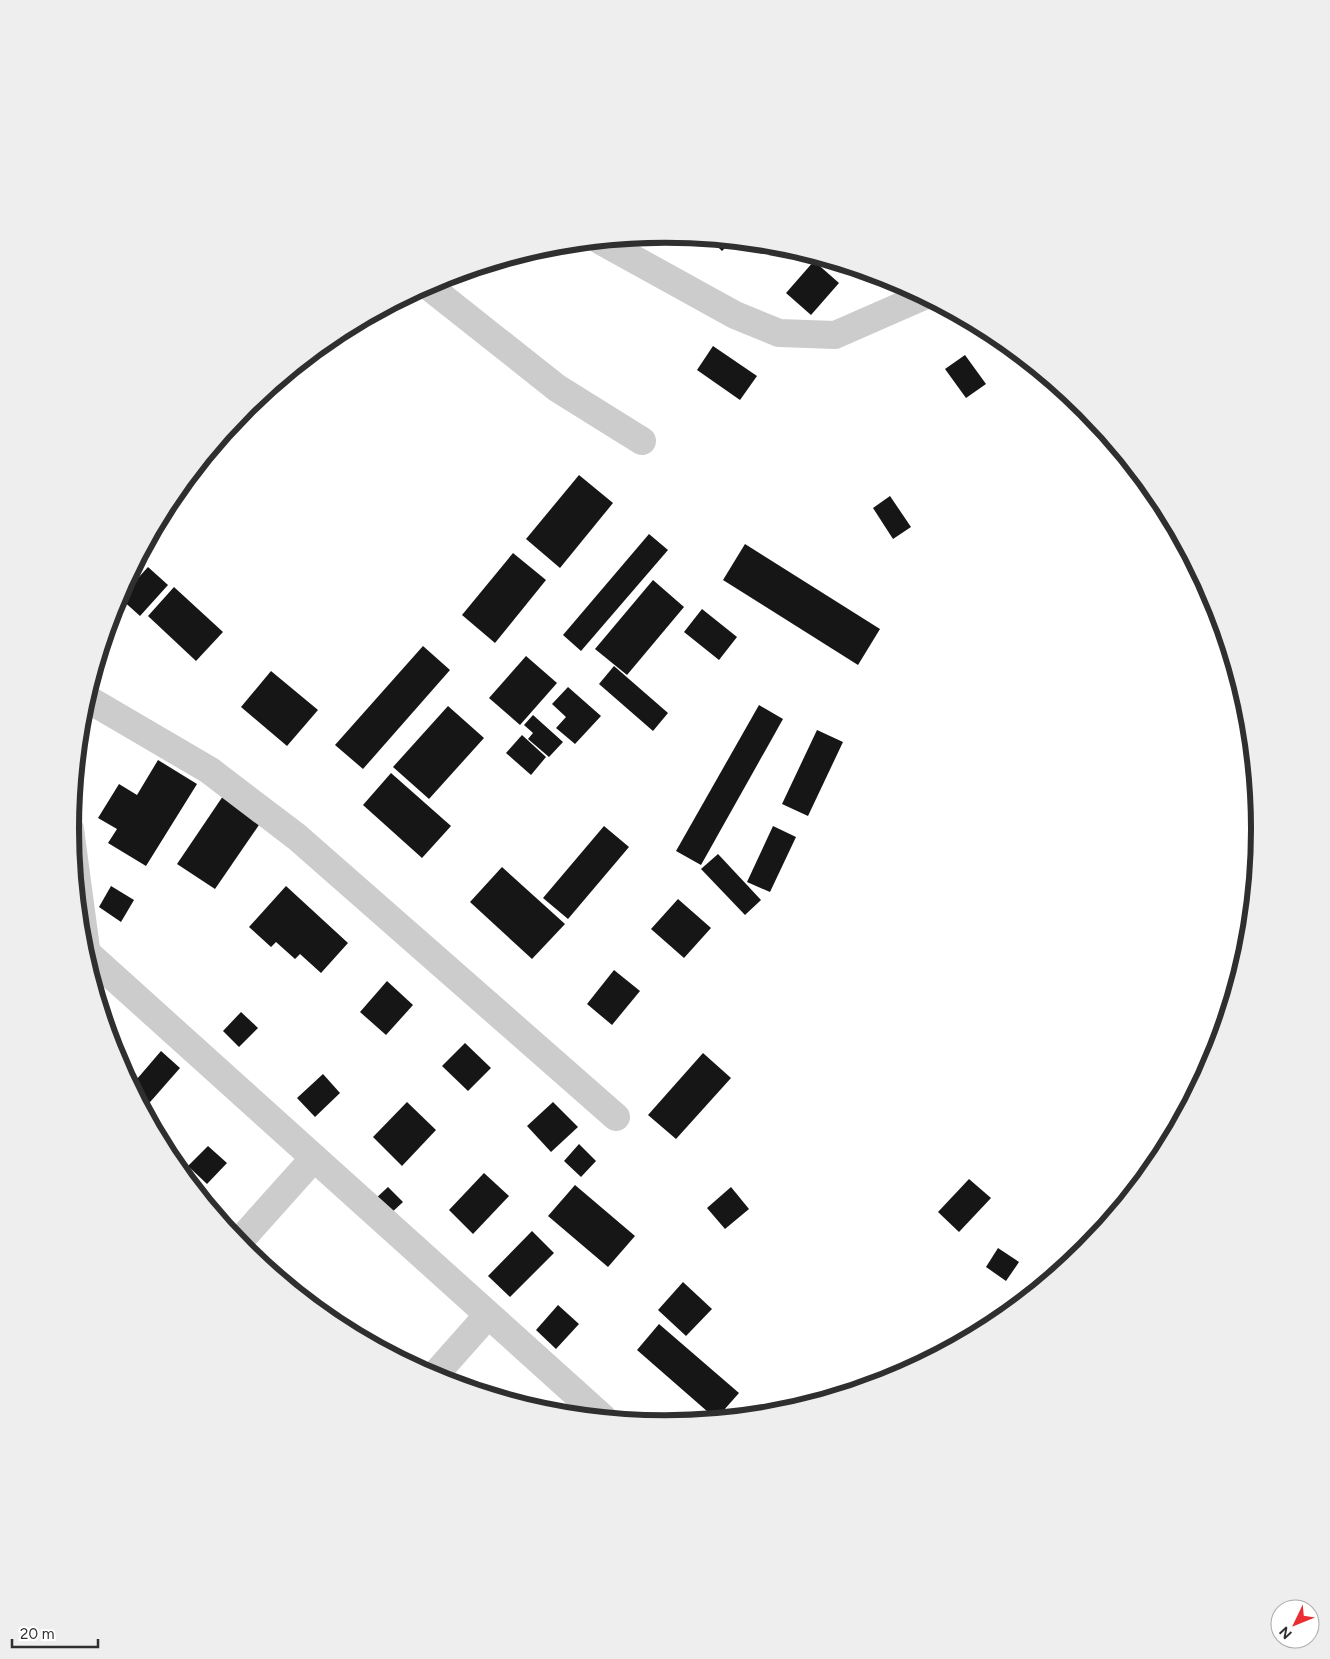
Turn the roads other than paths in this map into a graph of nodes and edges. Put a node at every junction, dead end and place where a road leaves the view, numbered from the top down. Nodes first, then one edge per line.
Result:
1 (611, 246) edge
2 (435, 291) edge
3 (915, 300) edge
4 (642, 441) dead end
5 (93, 702) edge
6 (96, 969) edge
7 (616, 1117) dead end
8 (314, 1158) junction
9 (243, 1237) edge
10 (488, 1315) junction
11 (439, 1370) edge
12 (596, 1412) edge

1 - 3 street
2 - 4 street
5 - 7 street
6 - 8 street
8 - 9 street
8 - 10 street
10 - 11 street
10 - 12 street

